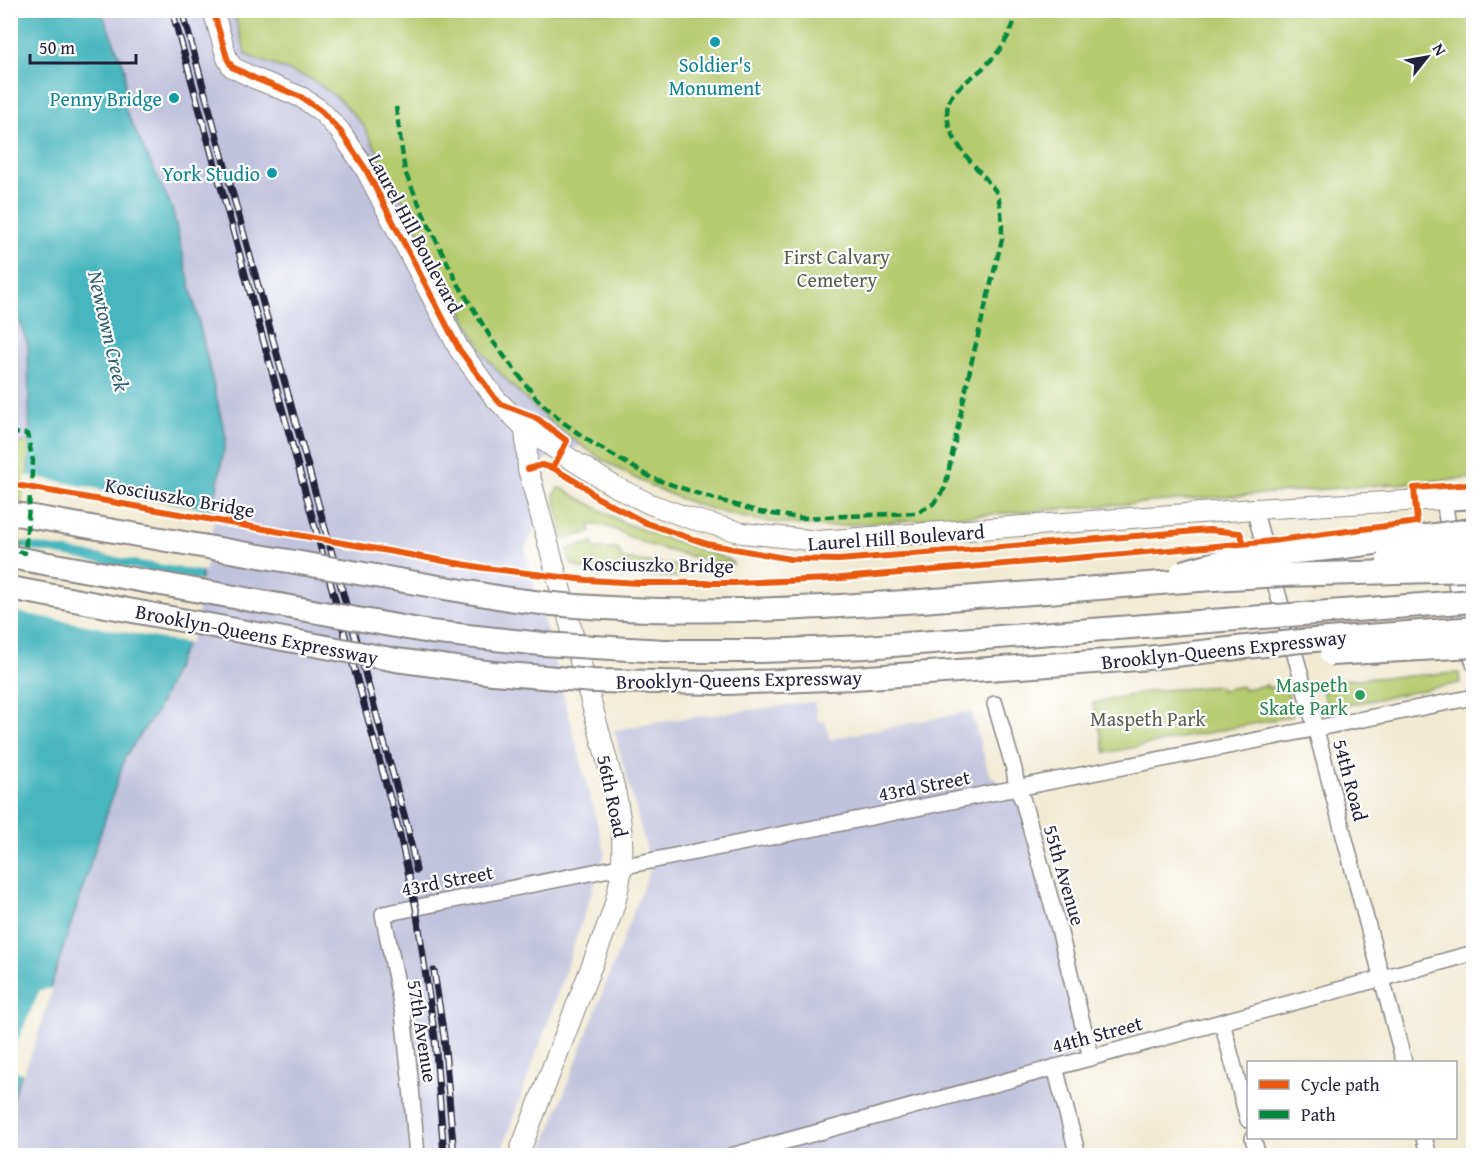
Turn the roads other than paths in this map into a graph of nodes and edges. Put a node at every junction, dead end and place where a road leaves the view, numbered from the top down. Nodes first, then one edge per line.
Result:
1 (213, 10) edge
2 (525, 428) junction
3 (1473, 497) edge
4 (1444, 499) junction
5 (1254, 509) junction
6 (10, 513) edge
7 (1473, 537) edge
8 (10, 557) edge
9 (1473, 570) edge
10 (1283, 575) junction
11 (1131, 586) junction
12 (10, 588) edge
13 (1473, 601) edge
14 (1473, 628) edge
15 (1473, 646) edge
16 (1138, 659) junction
17 (1473, 664) edge
18 (1473, 697) edge
19 (995, 704) dead end
20 (1316, 728) junction
21 (1017, 788) junction
22 (622, 866) junction
23 (382, 914) joint
24 (1473, 953) edge
25 (1382, 979) junction
26 (1222, 1022) junction
27 (1091, 1058) junction
28 (1404, 1061) edge
29 (1055, 1067) junction
30 (1247, 1116) edge
31 (1254, 1139) edge
32 (1425, 1139) edge
33 (417, 1155) edge
34 (518, 1155) edge
35 (731, 1155) edge
36 (1078, 1155) edge
37 (1258, 1155) edge
38 (1429, 1155) edge

1 - 2 main road, Laurel Hill Boulevard
2 - 5 main road, Laurel Hill Boulevard
2 - 22 main road, 56th Road
3 - 4 highway
4 - 5 main road, Laurel Hill Boulevard
4 - 17 street
5 - 20 street, 54th Road
6 - 11 highway, bridge
7 - 10 highway, bridge
7 - 11 highway, bridge
8 - 13 highway, Brooklyn-Queens Expressway, bridge
9 - 10 highway, bridge
10 - 11 highway, bridge
12 - 16 highway, Brooklyn-Queens Expressway, bridge
14 - 16 highway, Brooklyn-Queens Expressway, bridge
15 - 16 highway, bridge
18 - 20 street, 43rd Street
19 - 21 street, 55th Avenue
20 - 21 street, 43rd Street
20 - 25 street, 54th Road
21 - 22 street, 43rd Street
21 - 27 street, 55th Avenue
22 - 23 street, 43rd Street
22 - 34 main road, 56th Road
23 - 33 street, 57th Avenue
24 - 25 street, 44th Street
25 - 26 street, 44th Street
25 - 28 street, 54th Road
26 - 27 street, 44th Street
26 - 30 street
27 - 29 street, 44th Street
29 - 35 street, 44th Street
29 - 36 street
31 - 37 street
32 - 38 street

